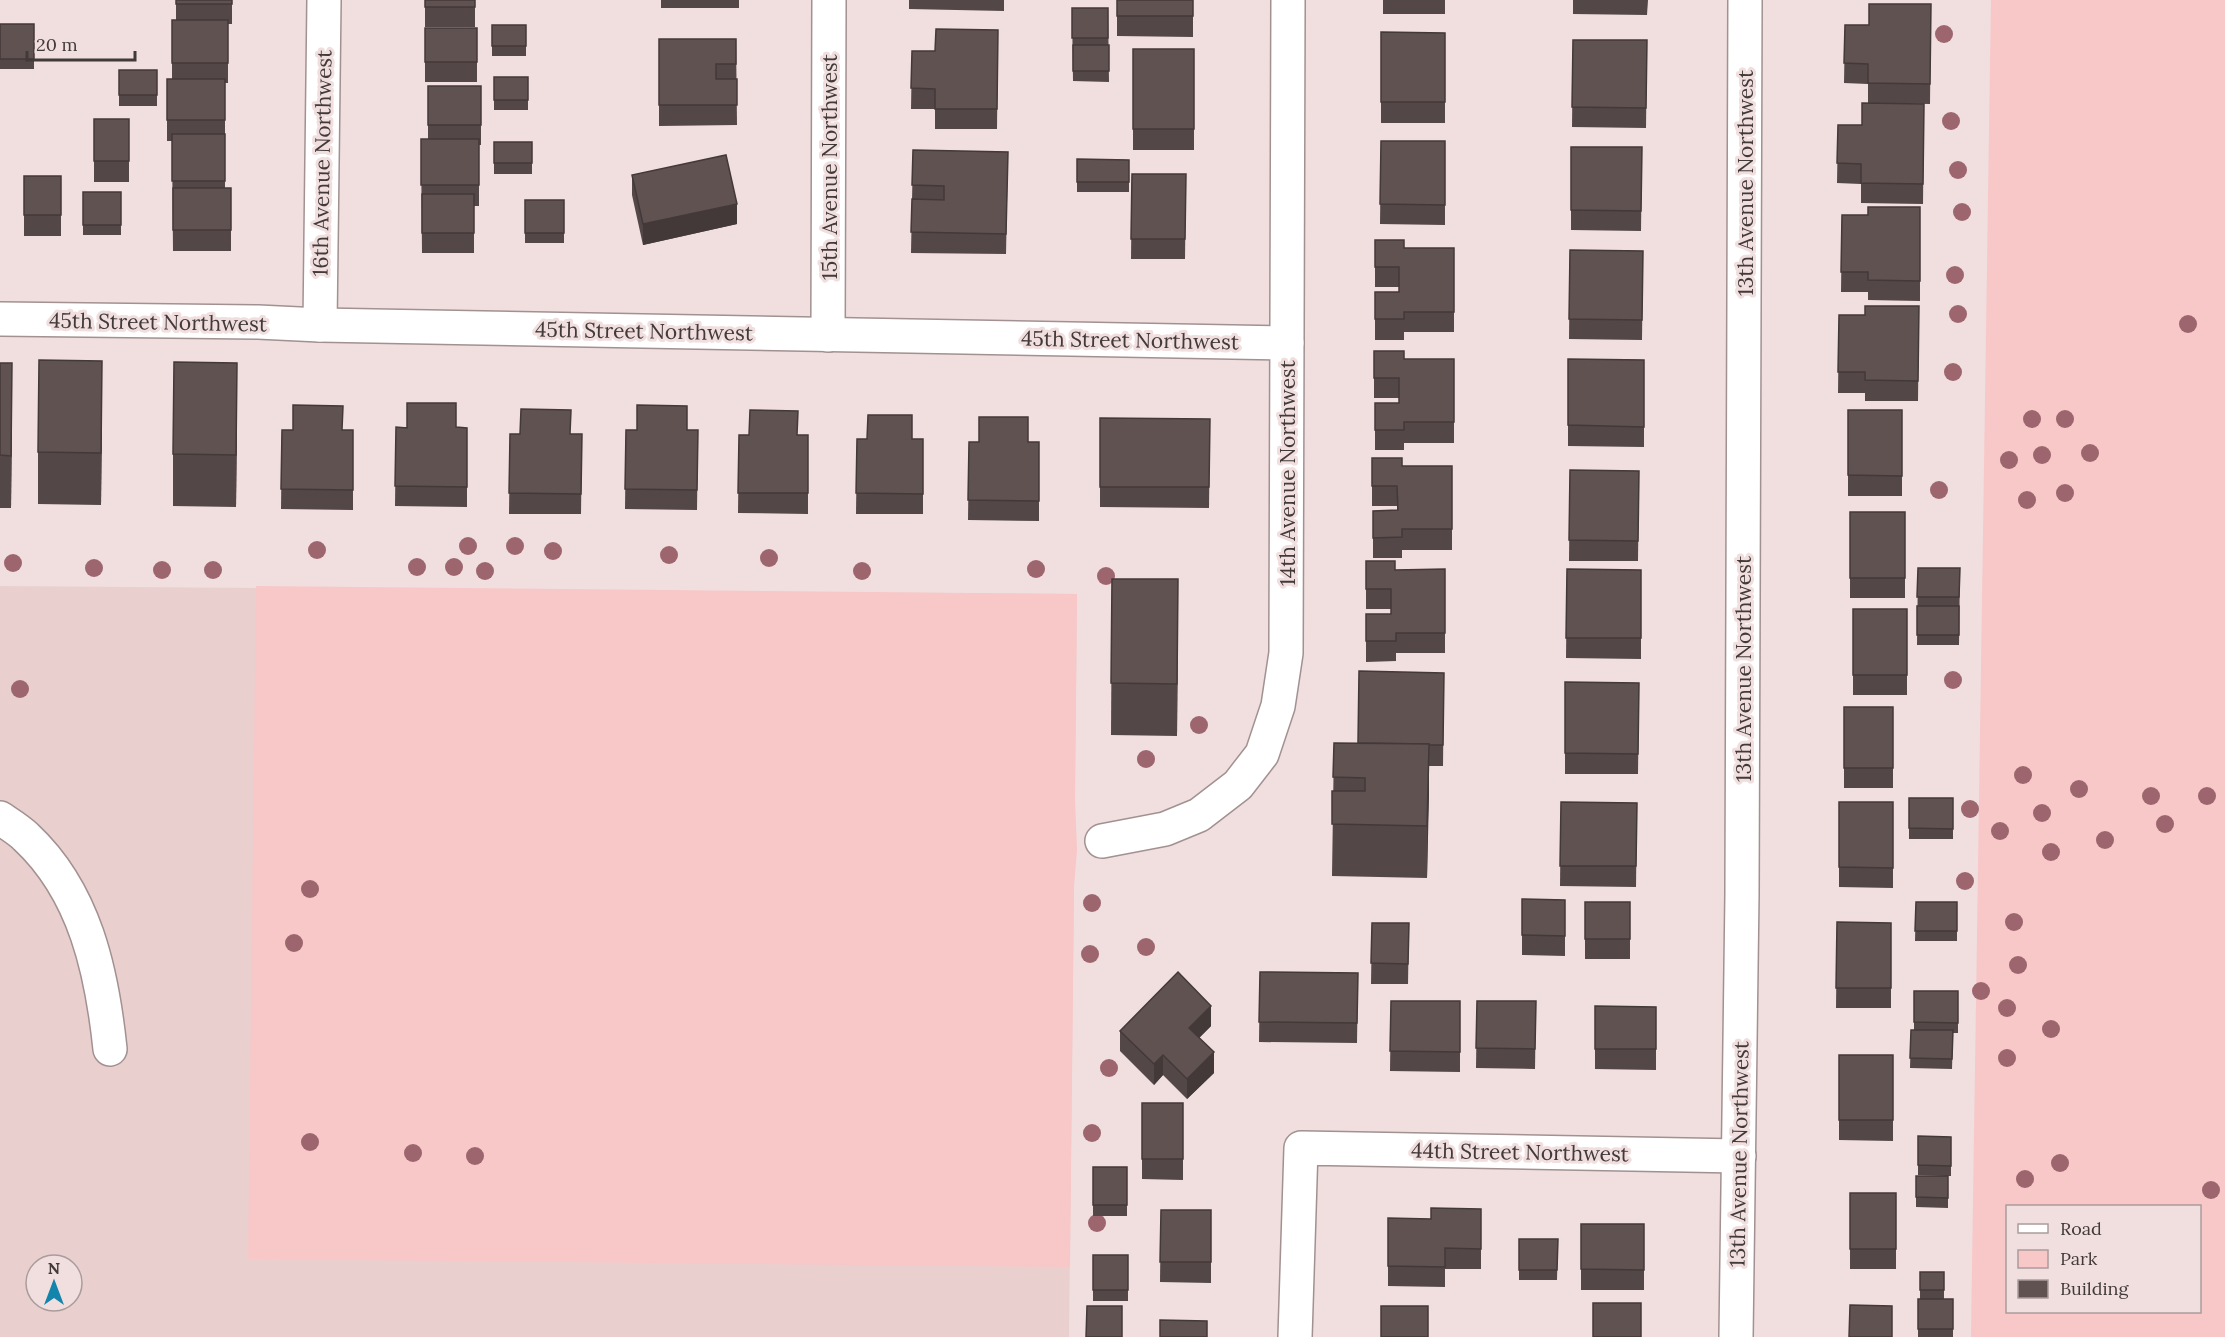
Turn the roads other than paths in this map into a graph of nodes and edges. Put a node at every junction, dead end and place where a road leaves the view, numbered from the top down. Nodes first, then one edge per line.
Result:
1 (324, 0) edge
2 (829, 0) edge
3 (1288, 0) edge
4 (1745, 0) edge
5 (0, 319) edge
6 (320, 325) junction
7 (828, 335) junction
8 (1287, 343) junction
9 (0, 818) edge
10 (1102, 841) dead end
11 (110, 1048) dead end
12 (1739, 1156) junction
13 (1295, 1337) edge
14 (1736, 1337) edge

1 - 6 street, 16th Avenue Northwest
2 - 7 street, 15th Avenue Northwest
3 - 8 street, 14th Avenue Northwest
4 - 12 street, 13th Avenue Northwest
5 - 6 street, 45th Street Northwest
6 - 7 street, 45th Street Northwest
7 - 8 street, 45th Street Northwest
8 - 10 street, 14th Avenue Northwest
9 - 11 street
12 - 13 street, 44th Street Northwest
12 - 14 street, 13th Avenue Northwest

